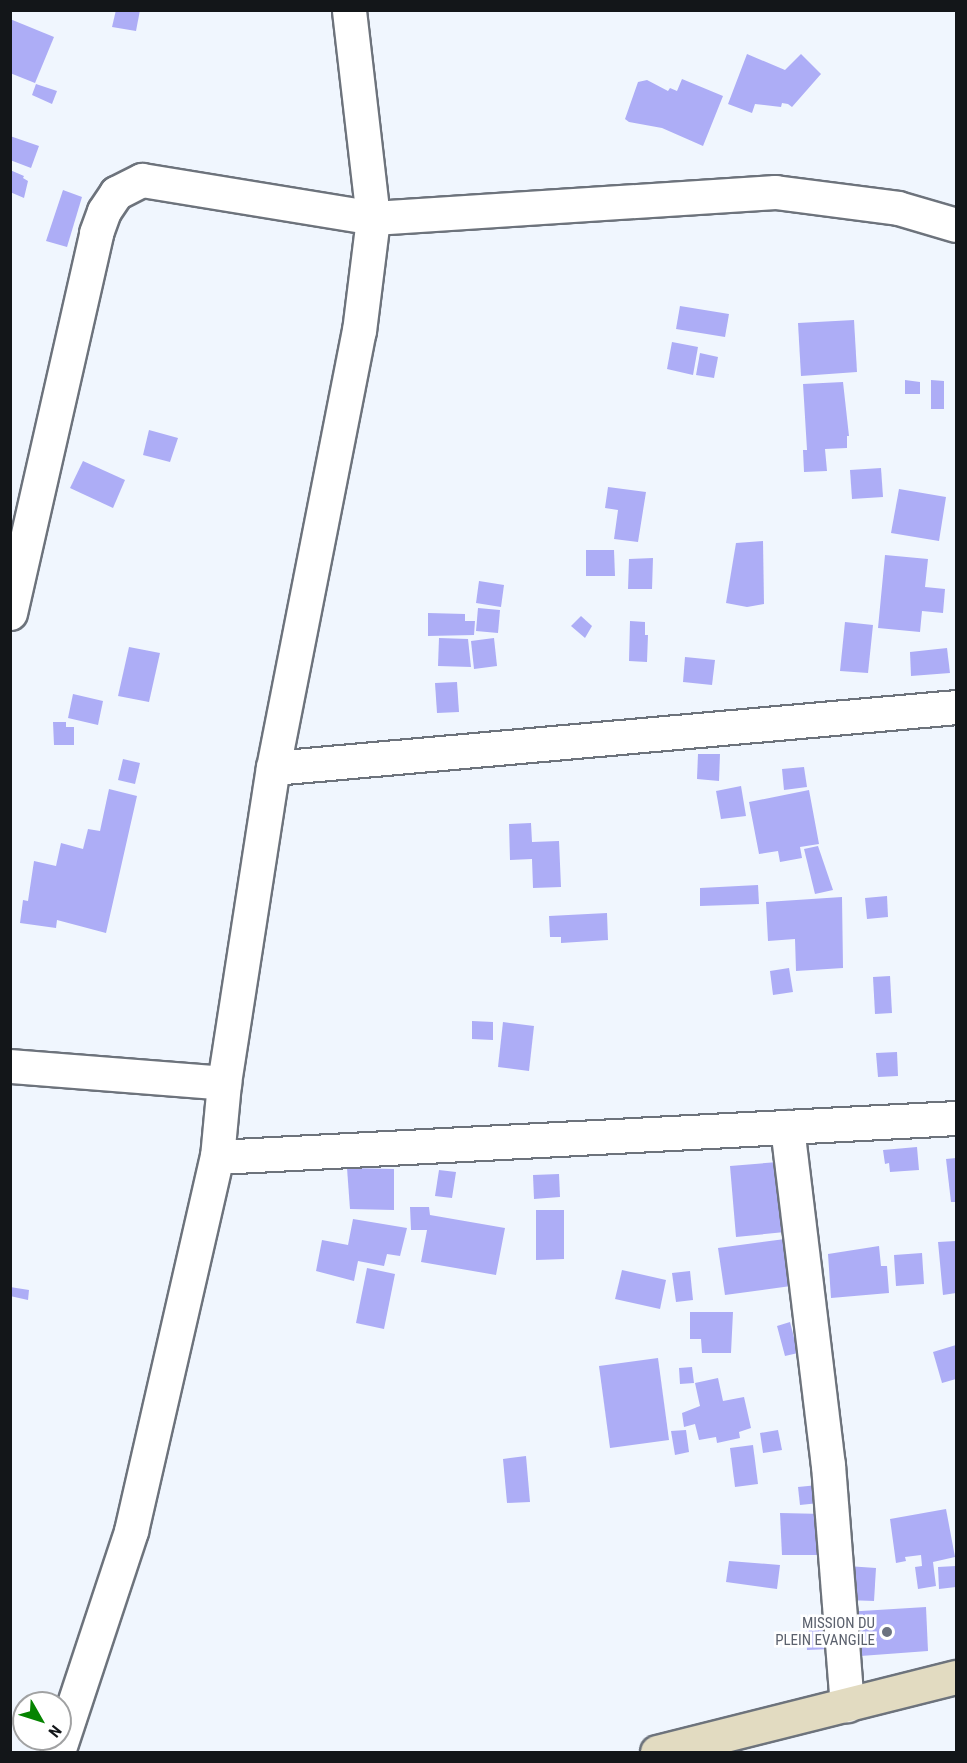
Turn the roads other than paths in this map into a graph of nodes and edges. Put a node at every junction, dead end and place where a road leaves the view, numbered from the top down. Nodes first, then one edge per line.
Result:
1 (349, 10) edge
2 (373, 218) junction
3 (957, 225) edge
4 (10, 613) edge
5 (957, 707) edge
6 (273, 768) junction
7 (10, 1066) edge
8 (224, 1083) junction
9 (957, 1118) edge
10 (788, 1127) junction
11 (216, 1157) junction
12 (957, 1677) edge
13 (847, 1705) junction
14 (58, 1752) edge
15 (657, 1752) edge

1 - 2 street
2 - 3 street
2 - 4 street
2 - 6 street
5 - 6 street
6 - 8 street
7 - 8 street
8 - 11 street
9 - 10 street
10 - 11 street
10 - 13 street
11 - 14 street
12 - 13 street
13 - 15 street

